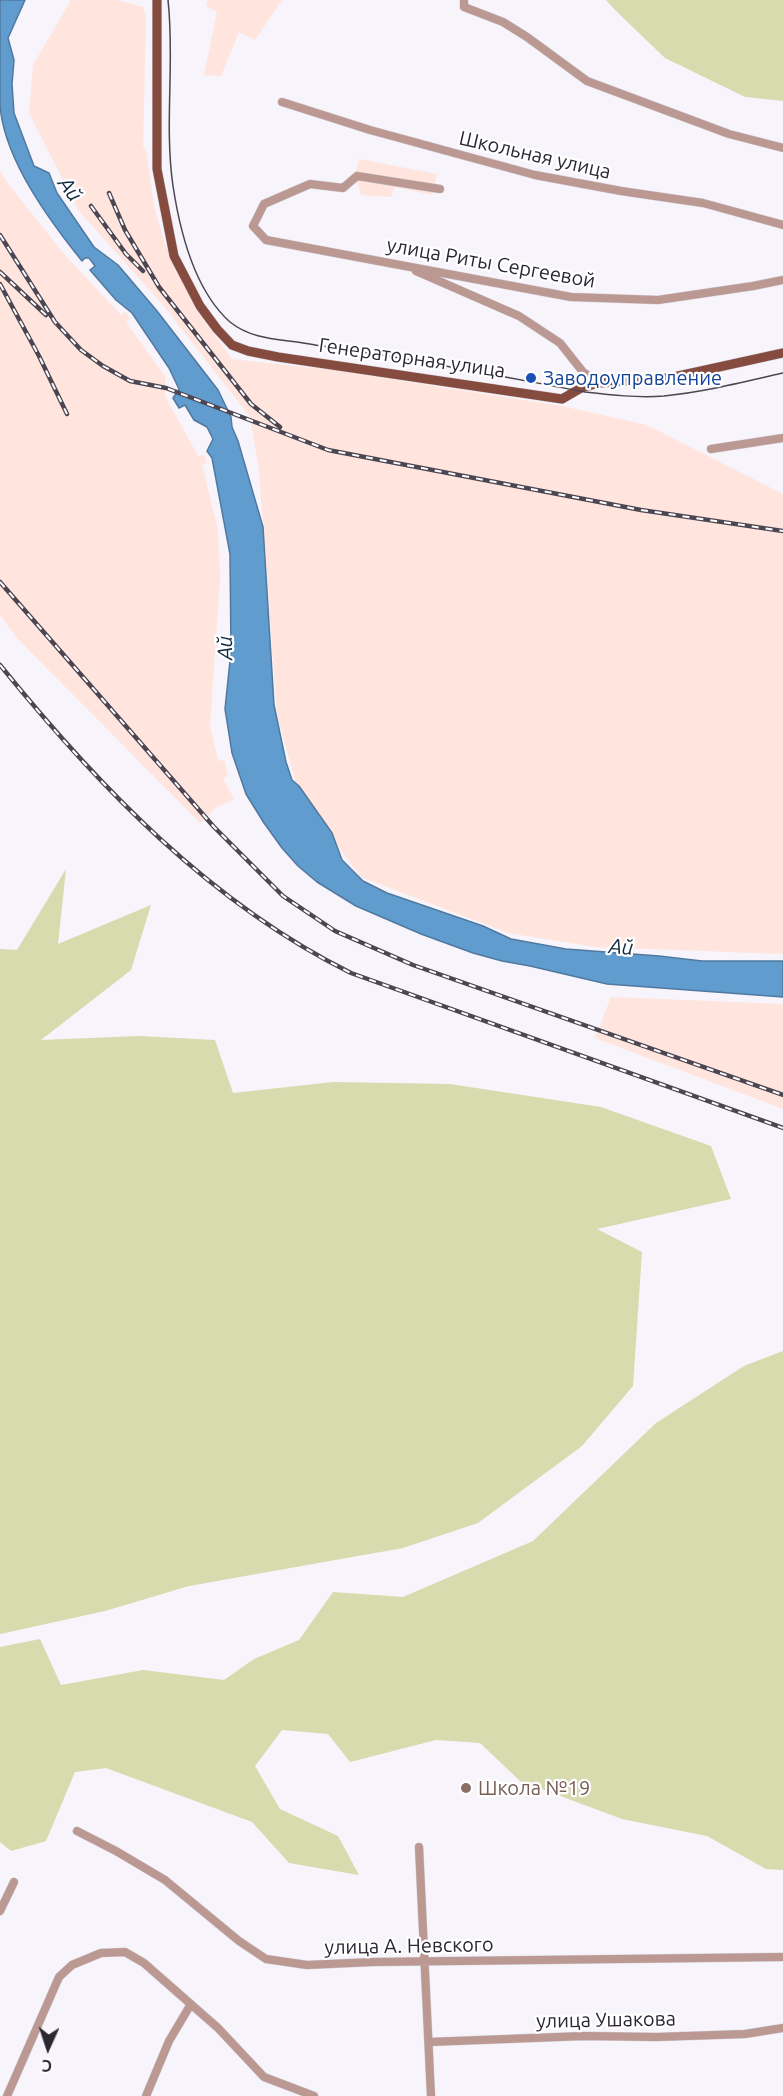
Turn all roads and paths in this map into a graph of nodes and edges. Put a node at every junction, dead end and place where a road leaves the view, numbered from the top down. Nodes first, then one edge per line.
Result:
1 (157, 0) edge
2 (464, 3) edge
3 (282, 102) dead end
4 (783, 147) edge
5 (440, 189) dead end
6 (783, 225) edge
7 (404, 265) junction
8 (783, 280) edge
9 (783, 353) edge
10 (599, 383) junction
11 (783, 438) edge
12 (711, 449) dead end
13 (77, 1831) dead end
14 (419, 1847) dead end
15 (14, 1882) dead end
16 (0, 1911) edge
17 (783, 1957) edge
18 (424, 1962) junction
19 (191, 2004) junction
20 (783, 2028) edge
21 (429, 2042) junction
22 (297, 2093) edge
23 (7, 2096) edge
24 (146, 2096) edge
25 (314, 2096) edge
26 (431, 2096) edge

1 - 10 main road, Генераторная улица
2 - 4 street
3 - 6 street, Школьная улица
5 - 7 street, улица Риты Сергеевой
7 - 8 street, улица Риты Сергеевой
7 - 10 street
9 - 10 main road, Генераторная улица
11 - 12 street
13 - 18 street, улица А. Невского
14 - 18 street
15 - 16 street
17 - 18 street, улица А. Невского
18 - 21 street
19 - 22 street
19 - 23 street
19 - 24 street
20 - 21 street, улица Ушакова
21 - 26 street
22 - 25 street

